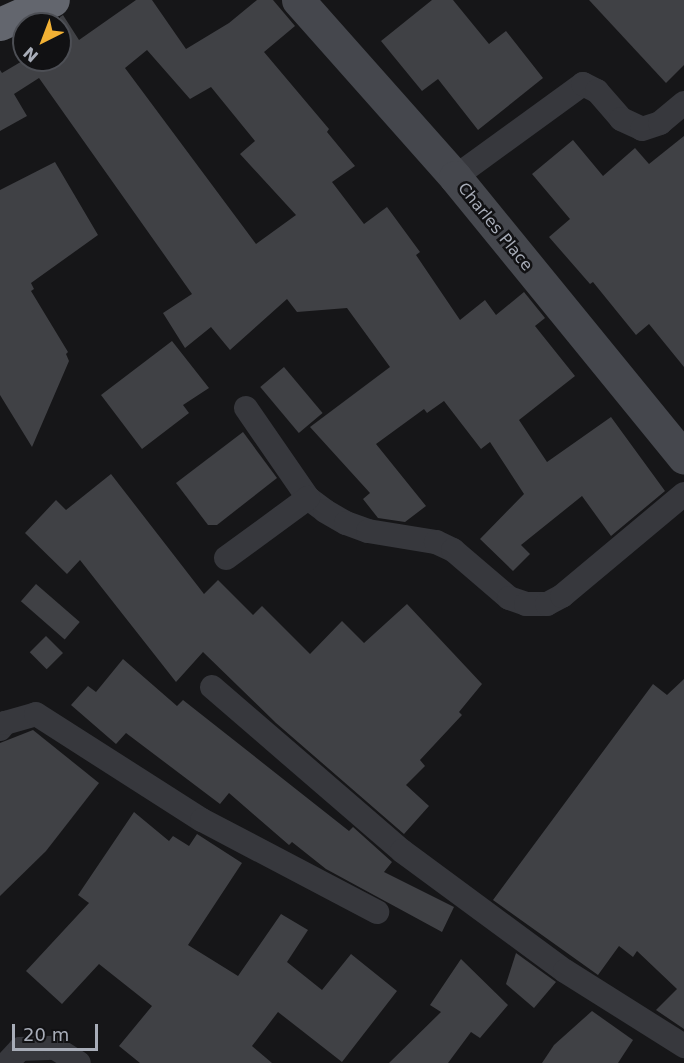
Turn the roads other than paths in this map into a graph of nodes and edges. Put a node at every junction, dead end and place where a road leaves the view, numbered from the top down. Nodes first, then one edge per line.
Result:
1 (53, 0) edge
2 (299, 1) edge
3 (0, 24) edge
4 (684, 103) edge
5 (455, 177) junction
6 (246, 408) dead end
7 (684, 458) edge
8 (684, 494) edge
9 (308, 498) junction
10 (226, 558) dead end
11 (212, 687) dead end
12 (0, 729) edge
13 (377, 912) dead end
14 (684, 1046) edge
15 (7, 1063) edge
16 (79, 1063) edge

1 - 3 highway
2 - 5 street, Charles Place
4 - 5 street
5 - 7 street, Charles Place
6 - 9 street
8 - 9 street
9 - 10 street
11 - 14 street
12 - 13 street
15 - 16 street

